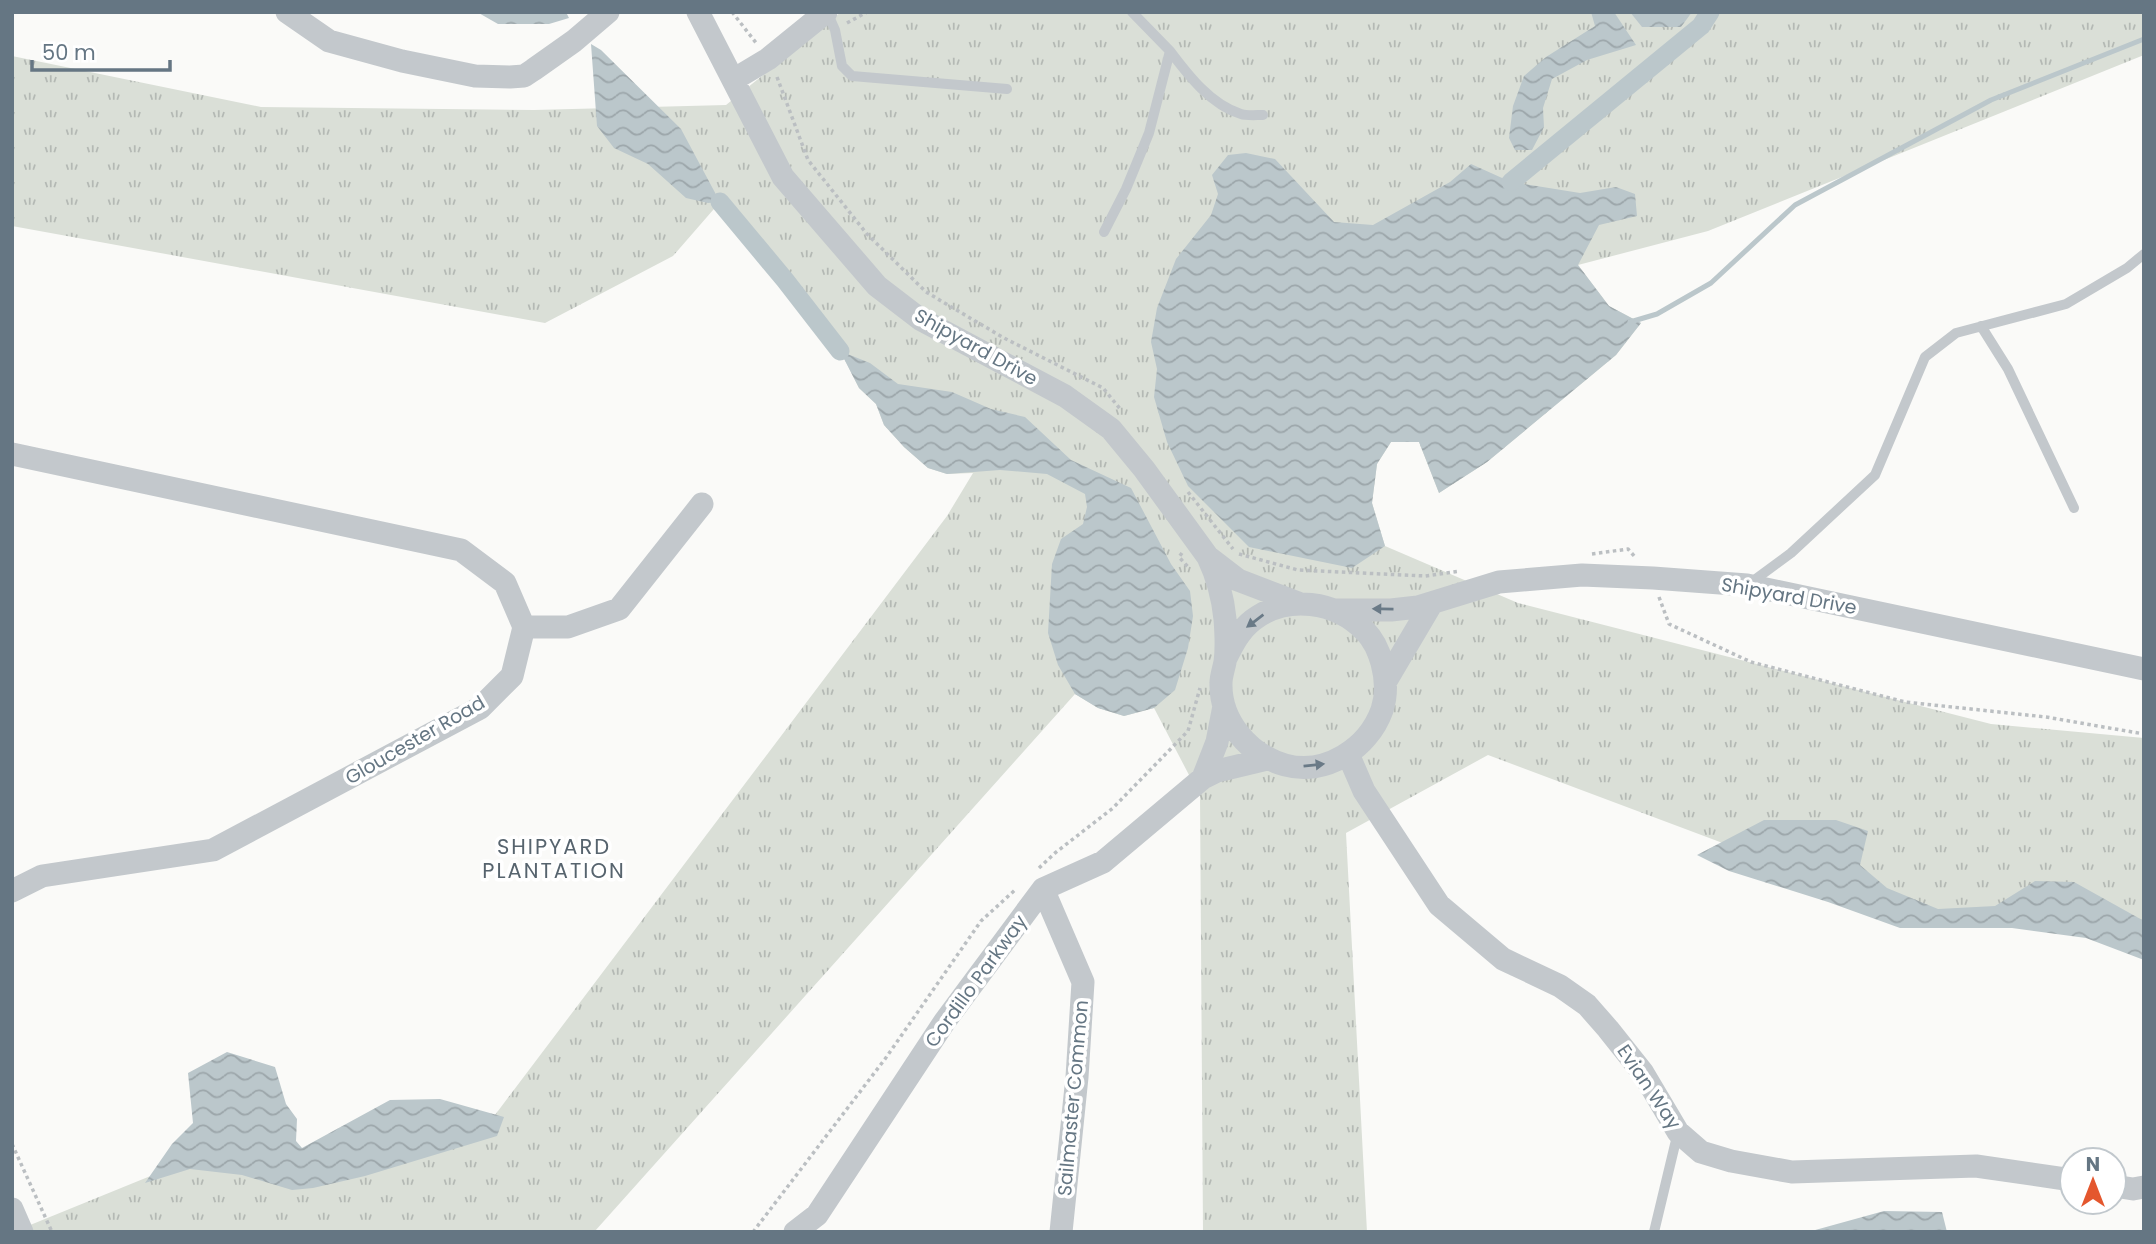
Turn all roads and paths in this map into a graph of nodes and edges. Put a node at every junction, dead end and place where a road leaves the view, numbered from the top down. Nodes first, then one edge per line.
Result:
1 (287, 12) edge
2 (608, 12) edge
3 (698, 12) edge
4 (732, 12) edge
5 (827, 12) edge
6 (1132, 12) edge
7 (1170, 51) junction
8 (768, 59) junction
9 (733, 80) junction
10 (1007, 89) dead end
11 (1263, 115) dead end
12 (1104, 232) dead end
13 (2144, 254) edge
14 (1981, 326) junction
15 (1128, 417) dead end
16 (12, 454) edge
17 (1184, 486) dead end
18 (702, 504) dead end
19 (2074, 508) dead end
20 (1588, 554) dead end
21 (1208, 558) junction
22 (1466, 571) dead end
23 (1653, 578) junction
24 (1747, 585) junction
25 (1300, 603) junction
26 (1432, 603) junction
27 (1335, 610) junction
28 (524, 627) junction
29 (1226, 658) junction
30 (2144, 668) edge
31 (1386, 681) junction
32 (1224, 706) junction
33 (2144, 734) edge
34 (1348, 754) junction
35 (1267, 759) junction
36 (1203, 778) junction
37 (1043, 889) junction
38 (12, 891) edge
39 (1678, 1132) junction
40 (12, 1144) edge
41 (2058, 1178) edge
42 (12, 1209) edge
43 (22, 1232) edge
44 (52, 1232) edge
45 (795, 1232) edge
46 (1062, 1232) edge
47 (1654, 1232) edge

1 - 2 street
3 - 9 street, Shipyard Drive
4 - 8 path
5 - 8 street
5 - 10 lane
6 - 7 lane
7 - 11 lane
7 - 12 lane
8 - 9 street
8 - 15 path
9 - 21 street, Shipyard Drive
13 - 14 lane
14 - 19 lane
14 - 24 lane
16 - 28 street
17 - 22 path
18 - 28 street
20 - 23 path
21 - 25 street, Shipyard Drive
21 - 29 street, Shipyard Drive
23 - 24 street, Shipyard Drive
23 - 26 street, Shipyard Drive
23 - 33 path
24 - 30 street, Shipyard Drive
25 - 27 street
25 -> 29 street
26 -> 27 street, Shipyard Drive
26 - 31 street
27 - 31 street
28 - 38 street, Gloucester Road
29 - 32 street
31 - 34 street
32 - 35 street
32 - 36 street, Cordillo Parkway
35 -> 34 street
34 - 39 street, Evian Way
35 - 36 street, Cordillo Parkway
36 - 37 street, Cordillo Parkway
37 - 45 street, Cordillo Parkway
37 - 46 street, Sailmaster Common
39 - 41 street, Evian Way
39 - 47 lane
40 - 44 path
42 - 43 street

